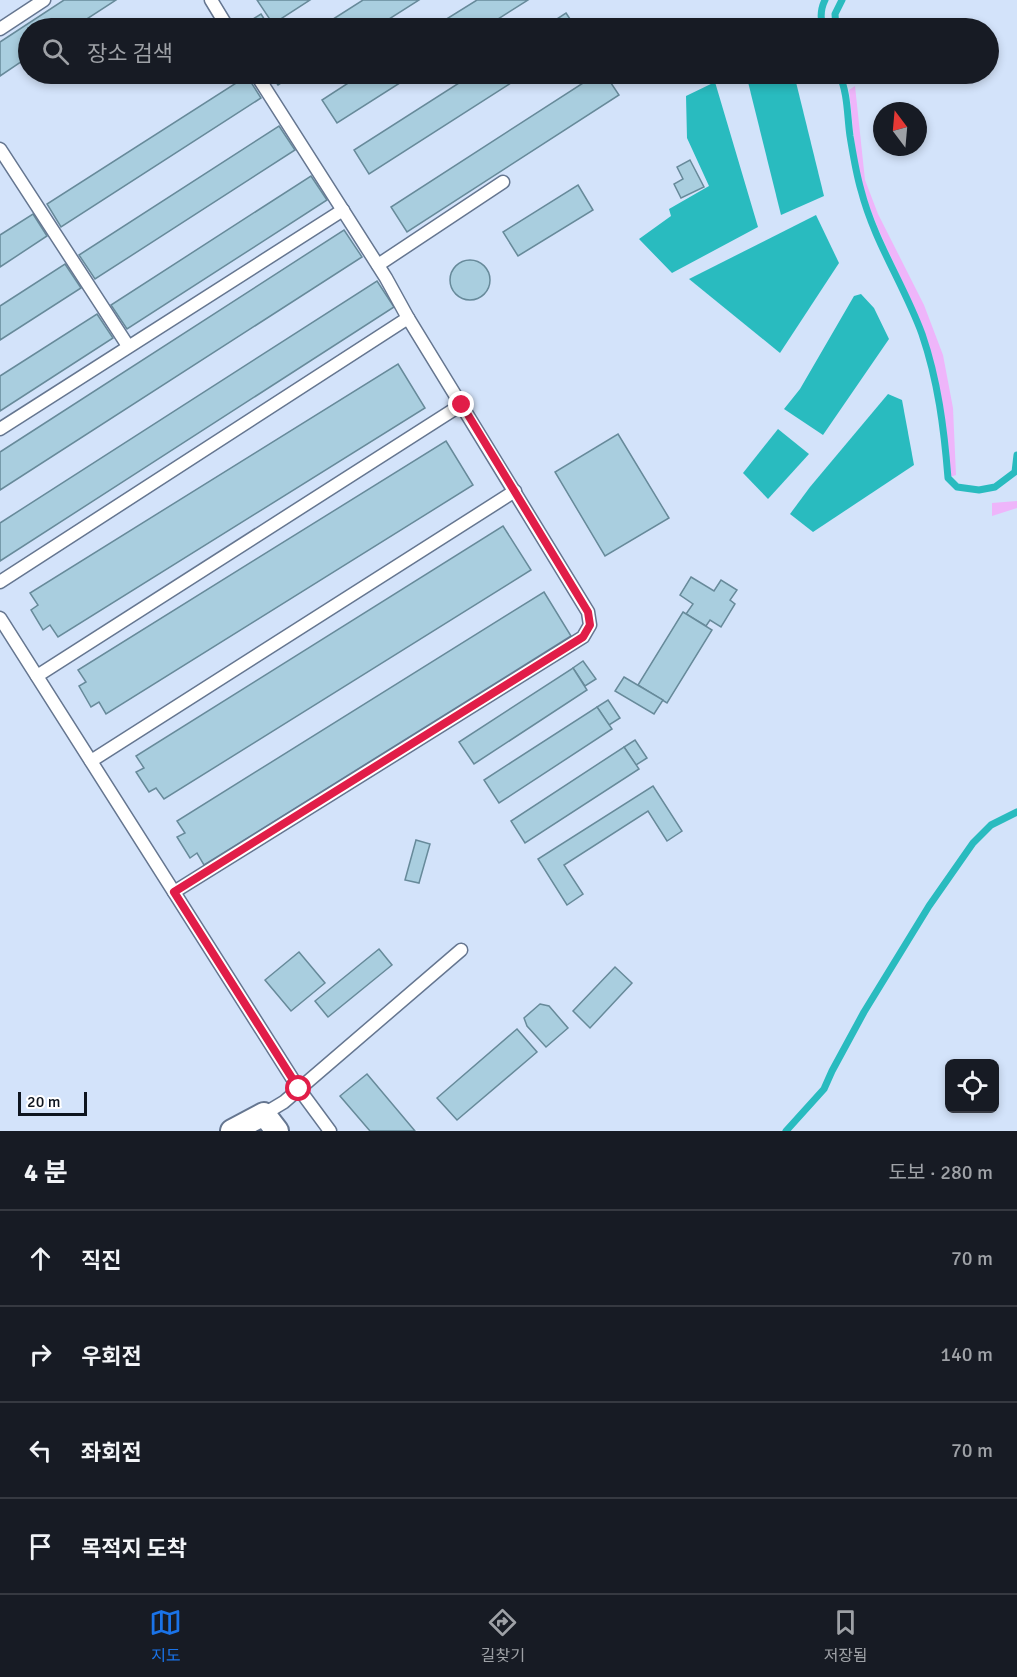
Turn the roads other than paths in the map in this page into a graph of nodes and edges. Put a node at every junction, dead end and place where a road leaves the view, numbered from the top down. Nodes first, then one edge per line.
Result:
1 (44, 0) edge
2 (211, 0) edge
3 (222, 18) edge
4 (0, 29) edge
5 (262, 84) edge
6 (0, 149) edge
7 (503, 182) dead end
8 (343, 210) junction
9 (378, 265) junction
10 (408, 318) junction
11 (128, 346) junction
12 (462, 405) junction
13 (0, 429) edge
14 (515, 491) junction
15 (0, 582) edge
16 (0, 618) edge
17 (37, 676) junction
18 (91, 761) junction
19 (174, 892) junction
20 (461, 950) dead end
21 (299, 1089) junction
22 (271, 1123) edge
23 (232, 1131) edge
24 (330, 1131) edge

1 - 4 lane
2 - 3 lane
5 - 8 lane
6 - 11 lane
7 - 9 lane
8 - 9 lane
8 - 11 lane
9 - 10 lane
10 - 12 lane
10 - 15 lane
11 - 13 lane
12 - 14 lane
12 - 17 lane
14 - 18 lane
14 - 19 lane
16 - 17 lane
17 - 18 lane
18 - 19 lane
19 - 21 lane
20 - 21 lane
21 - 22 lane
21 - 24 lane
22 - 23 street

